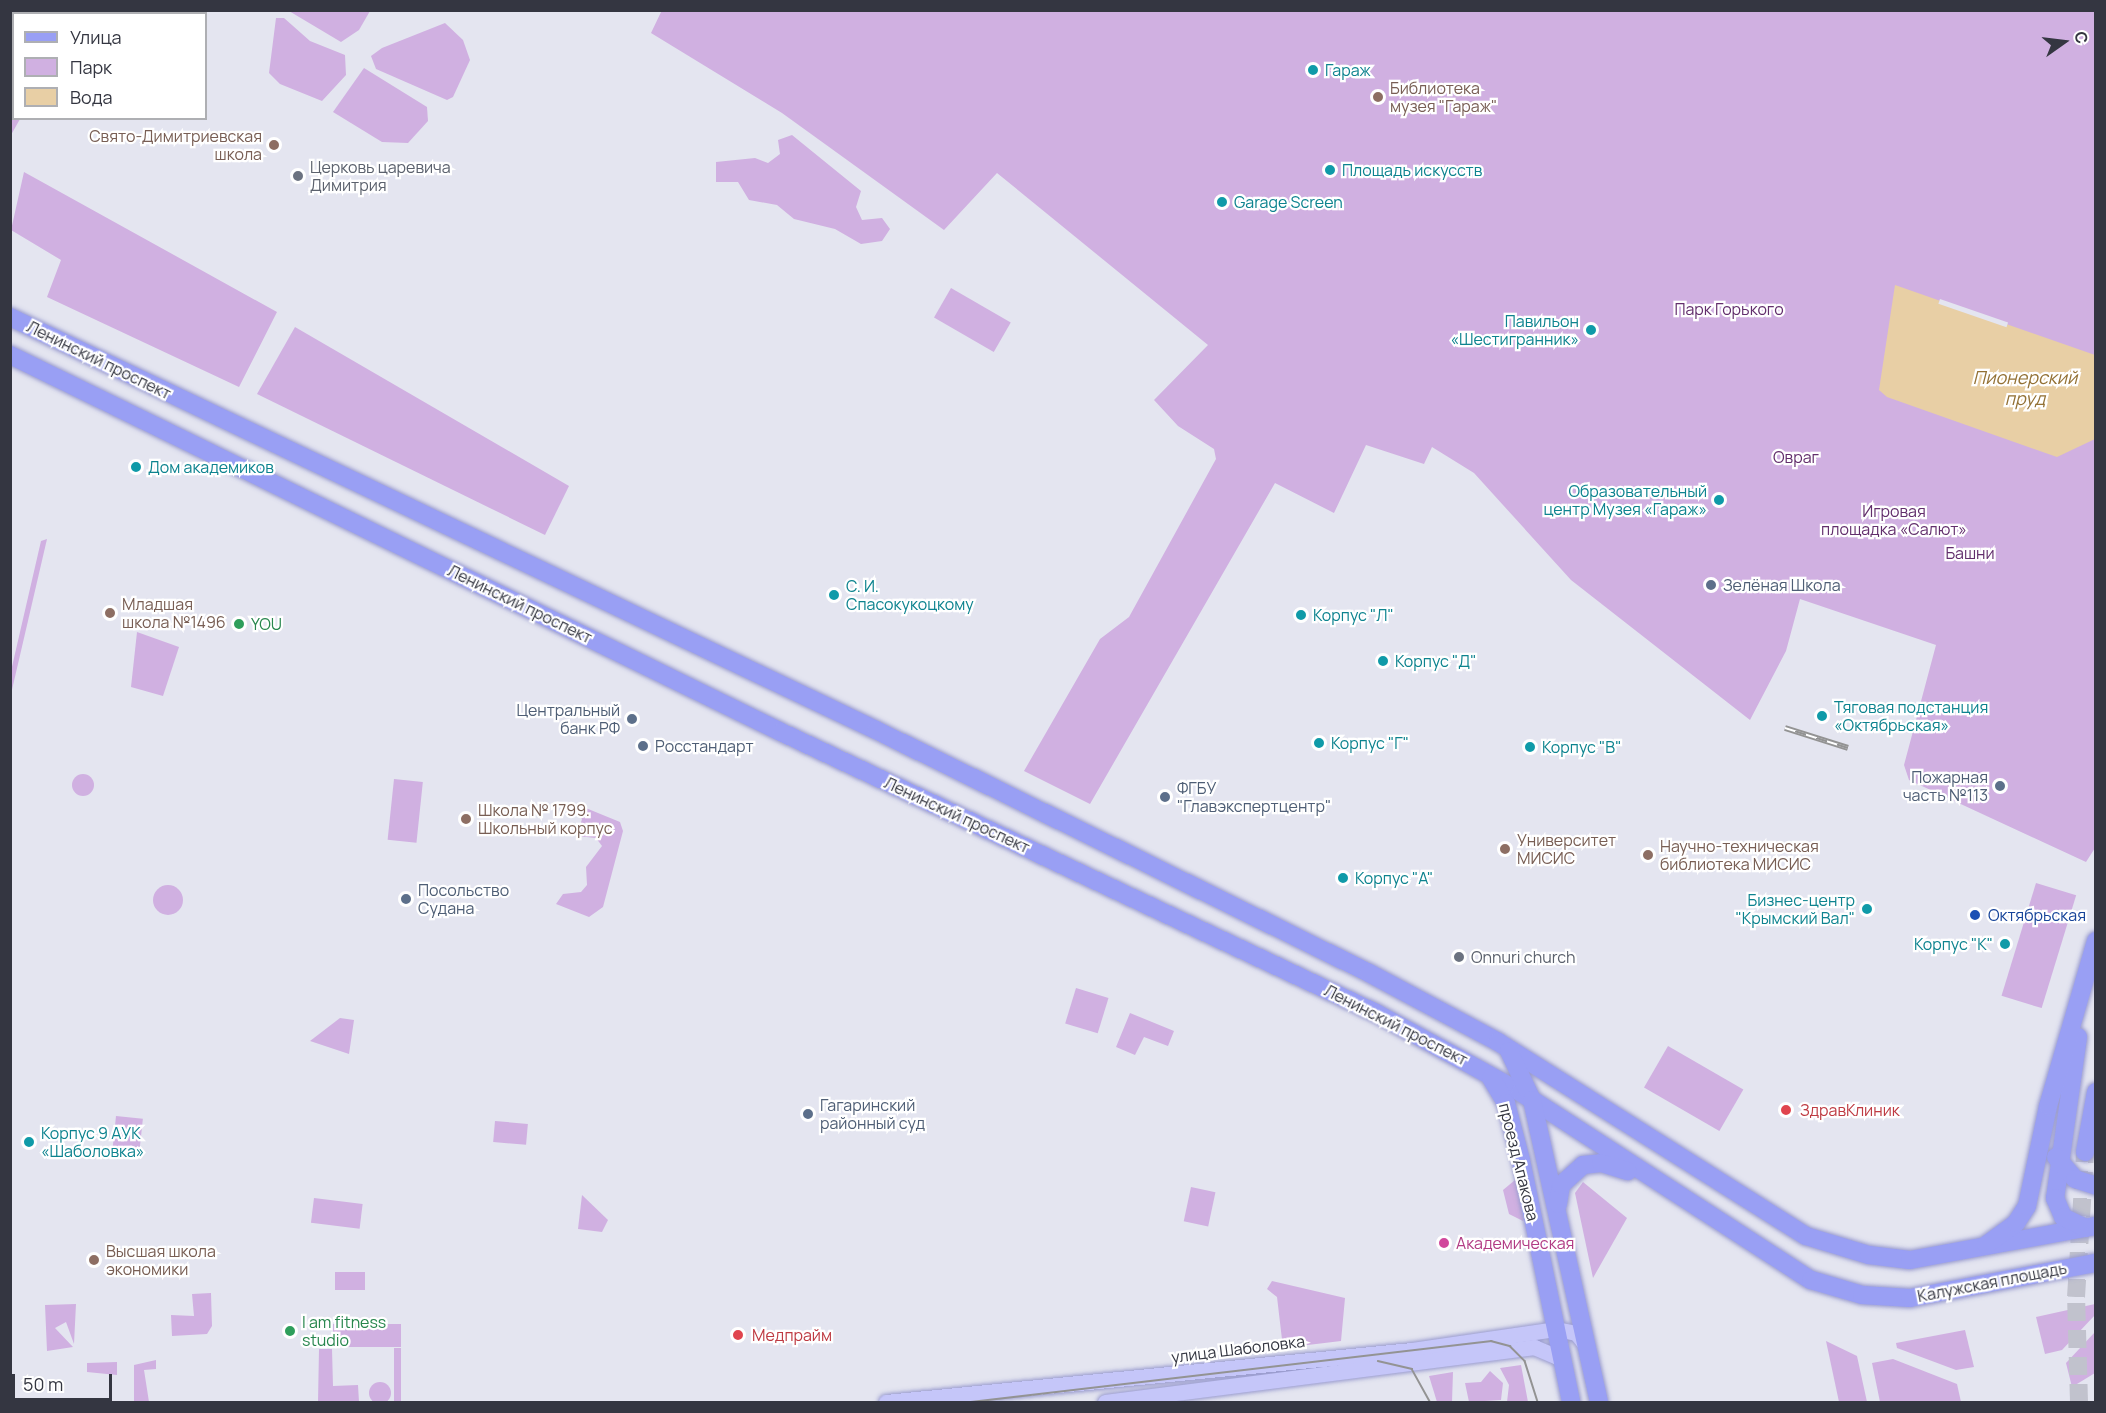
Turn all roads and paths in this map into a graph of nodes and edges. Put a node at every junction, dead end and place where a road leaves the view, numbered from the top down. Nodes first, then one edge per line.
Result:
1 (10, 317) edge
2 (10, 355) edge
3 (2096, 941) edge
4 (2089, 964) junction
5 (1498, 1042) junction
6 (1483, 1070) junction
7 (2096, 1092) edge
8 (1532, 1100) junction
9 (2048, 1106) junction
10 (2085, 1152) tunnel mouth
11 (2058, 1164) junction
12 (1650, 1178) junction
13 (2096, 1186) edge
14 (1558, 1217) junction
15 (2091, 1227) edge
16 (1960, 1254) junction
17 (1889, 1258) joint
18 (2096, 1263) edge
19 (1887, 1298) joint
20 (1556, 1329) junction
21 (1587, 1347) junction
22 (1562, 1359) junction
23 (886, 1402) edge
24 (1105, 1402) edge
25 (1571, 1402) edge
26 (1599, 1402) edge

1 - 5 main road, Ленинский проспект
2 - 6 main road, Ленинский проспект
3 - 4 main road
4 - 9 main road
4 - 11 main road
5 - 8 main road
5 - 17 main road, Ленинский проспект
6 - 8 main road, Ленинский проспект
6 - 20 main road, проезд Апакова
7 - 10 main road
8 - 12 main road, Ленинский проспект
8 - 14 main road
9 - 11 main road
9 - 16 main road
11 - 13 main road
11 - 15 main road
12 - 14 main road
12 - 19 main road, Ленинский проспект
14 - 21 main road
15 - 16 main road, Калужская площадь
16 - 17 main road, Калужская площадь
18 - 19 main road, Калужская площадь
20 - 21 main road
20 - 22 main road, проезд Апакова
20 - 23 main road, улица Шаболовка
21 - 26 main road
22 - 24 main road
22 - 25 main road, проезд Апакова

